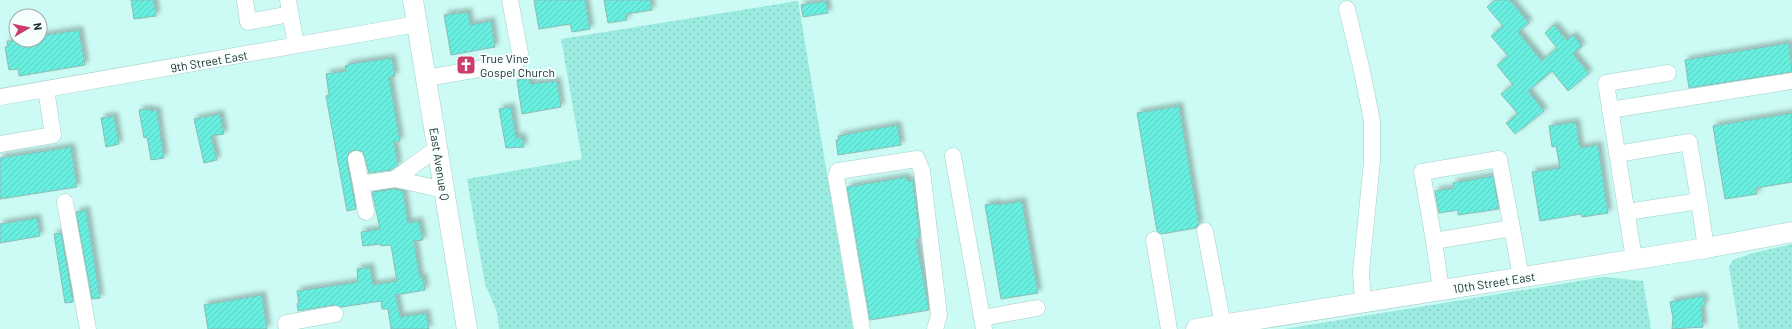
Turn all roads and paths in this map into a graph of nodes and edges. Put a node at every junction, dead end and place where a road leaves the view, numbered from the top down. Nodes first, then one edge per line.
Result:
1 (245, 0) edge
2 (413, 0) edge
3 (510, 0) edge
4 (289, 7) edge
5 (1347, 9) dead end
6 (417, 24) junction
7 (296, 46) junction
8 (1668, 73) dead end
9 (426, 78) junction
10 (1792, 81) edge
11 (46, 89) junction
12 (0, 97) edge
13 (1610, 110) junction
14 (0, 144) edge
15 (437, 148) junction
16 (1617, 154) junction
17 (953, 156) dead end
18 (356, 159) dead end
19 (395, 179) junction
20 (361, 184) junction
21 (444, 190) junction
22 (1700, 201) junction
23 (65, 202) dead end
24 (366, 212) dead end
25 (1627, 212) junction
26 (1512, 228) junction
27 (1206, 232) dead end
28 (1792, 232) edge
29 (1154, 240) dead end
30 (1434, 241) junction
31 (1706, 248) junction
32 (1634, 259) junction
33 (1521, 277) junction
34 (1441, 290) junction
35 (1364, 302) junction
36 (1037, 308) dead end
37 (335, 314) dead end
38 (983, 323) edge
39 (1223, 325) junction
40 (88, 329) edge
41 (287, 329) edge
42 (467, 329) edge
43 (862, 329) edge
44 (933, 329) edge
45 (1169, 329) edge
46 (1196, 329) edge

1 - 4 street
2 - 6 main road, East Avenue Q
3 - 9 street
4 - 7 street
5 - 35 street
6 - 7 street, 9th Street East
6 - 9 main road, East Avenue Q
7 - 11 street, 9th Street East
8 - 13 street
9 - 15 main road, East Avenue Q
10 - 13 street
11 - 12 street, 9th Street East
11 - 14 street
13 - 16 street
15 - 19 street
15 - 21 main road, East Avenue Q
16 - 22 street
16 - 25 street
17 - 38 street
18 - 20 street
19 - 20 street
19 - 21 street
20 - 24 street
21 - 42 main road, East Avenue Q
22 - 25 street
22 - 31 street
23 - 40 street
25 - 32 street
26 - 30 street
26 - 30 street
26 - 33 street
27 - 39 street
28 - 31 main road, 10th Street East
29 - 45 street
30 - 34 street
31 - 32 main road, 10th Street East
32 - 33 main road, 10th Street East
33 - 34 main road, 10th Street East
34 - 35 main road, 10th Street East
35 - 39 main road, 10th Street East
36 - 38 street
37 - 41 street
39 - 46 main road, 10th Street East
43 - 44 street

